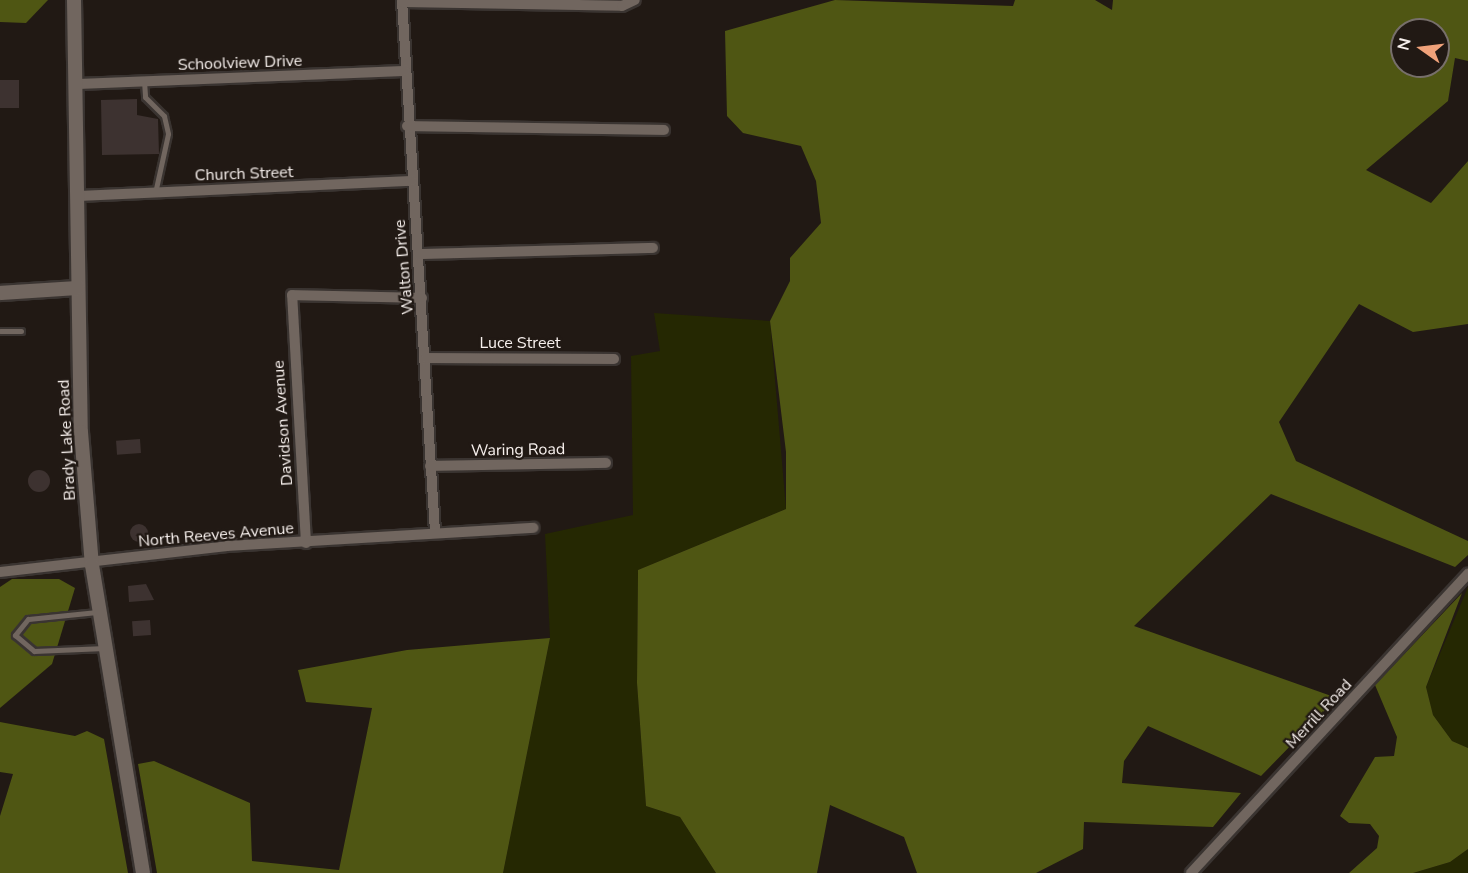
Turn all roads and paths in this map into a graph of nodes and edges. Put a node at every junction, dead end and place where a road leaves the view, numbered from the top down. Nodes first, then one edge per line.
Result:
1 (74, 0) edge
2 (635, 0) edge
3 (402, 1) edge
4 (405, 71) junction
5 (144, 81) junction
6 (77, 84) junction
7 (407, 126) junction
8 (664, 129) dead end
9 (412, 181) junction
10 (155, 193) junction
11 (78, 196) junction
12 (653, 248) dead end
13 (418, 254) junction
14 (78, 288) junction
15 (0, 293) edge
16 (423, 298) junction
17 (0, 331) edge
18 (21, 331) dead end
19 (426, 358) junction
20 (614, 359) dead end
21 (606, 463) dead end
22 (430, 466) junction
23 (533, 528) dead end
24 (435, 532) junction
25 (306, 543) junction
26 (92, 565) junction
27 (0, 572) edge
28 (1468, 574) edge
29 (100, 611) junction
30 (107, 648) junction
31 (143, 873) edge
32 (1191, 873) edge

1 - 6 street, Brady Lake Road
2 - 3 street
3 - 4 street, Walton Drive
4 - 5 street, Schoolview Drive
4 - 7 street, Walton Drive
5 - 6 street, Schoolview Drive
5 - 10 lane
6 - 11 street, Brady Lake Road
7 - 8 street
7 - 9 street, Walton Drive
9 - 10 street, Church Street
9 - 13 street, Walton Drive
10 - 11 street, Church Street
11 - 14 street, Brady Lake Road
12 - 13 street
13 - 16 street, Walton Drive
14 - 15 street
14 - 26 street, Brady Lake Road
16 - 19 street, Walton Drive
16 - 25 street, Davidson Avenue
17 - 18 lane
19 - 20 street, Luce Street
19 - 22 street, Walton Drive
21 - 22 street, Waring Road
22 - 24 street, Walton Drive
23 - 24 street, North Reeves Avenue
24 - 25 street, North Reeves Avenue
25 - 26 street, North Reeves Avenue
26 - 27 street, North Reeves Avenue
26 - 29 street, Brady Lake Road
28 - 32 street, Merrill Road
29 - 30 street, Brady Lake Road
29 - 30 lane
30 - 31 street, Brady Lake Road

